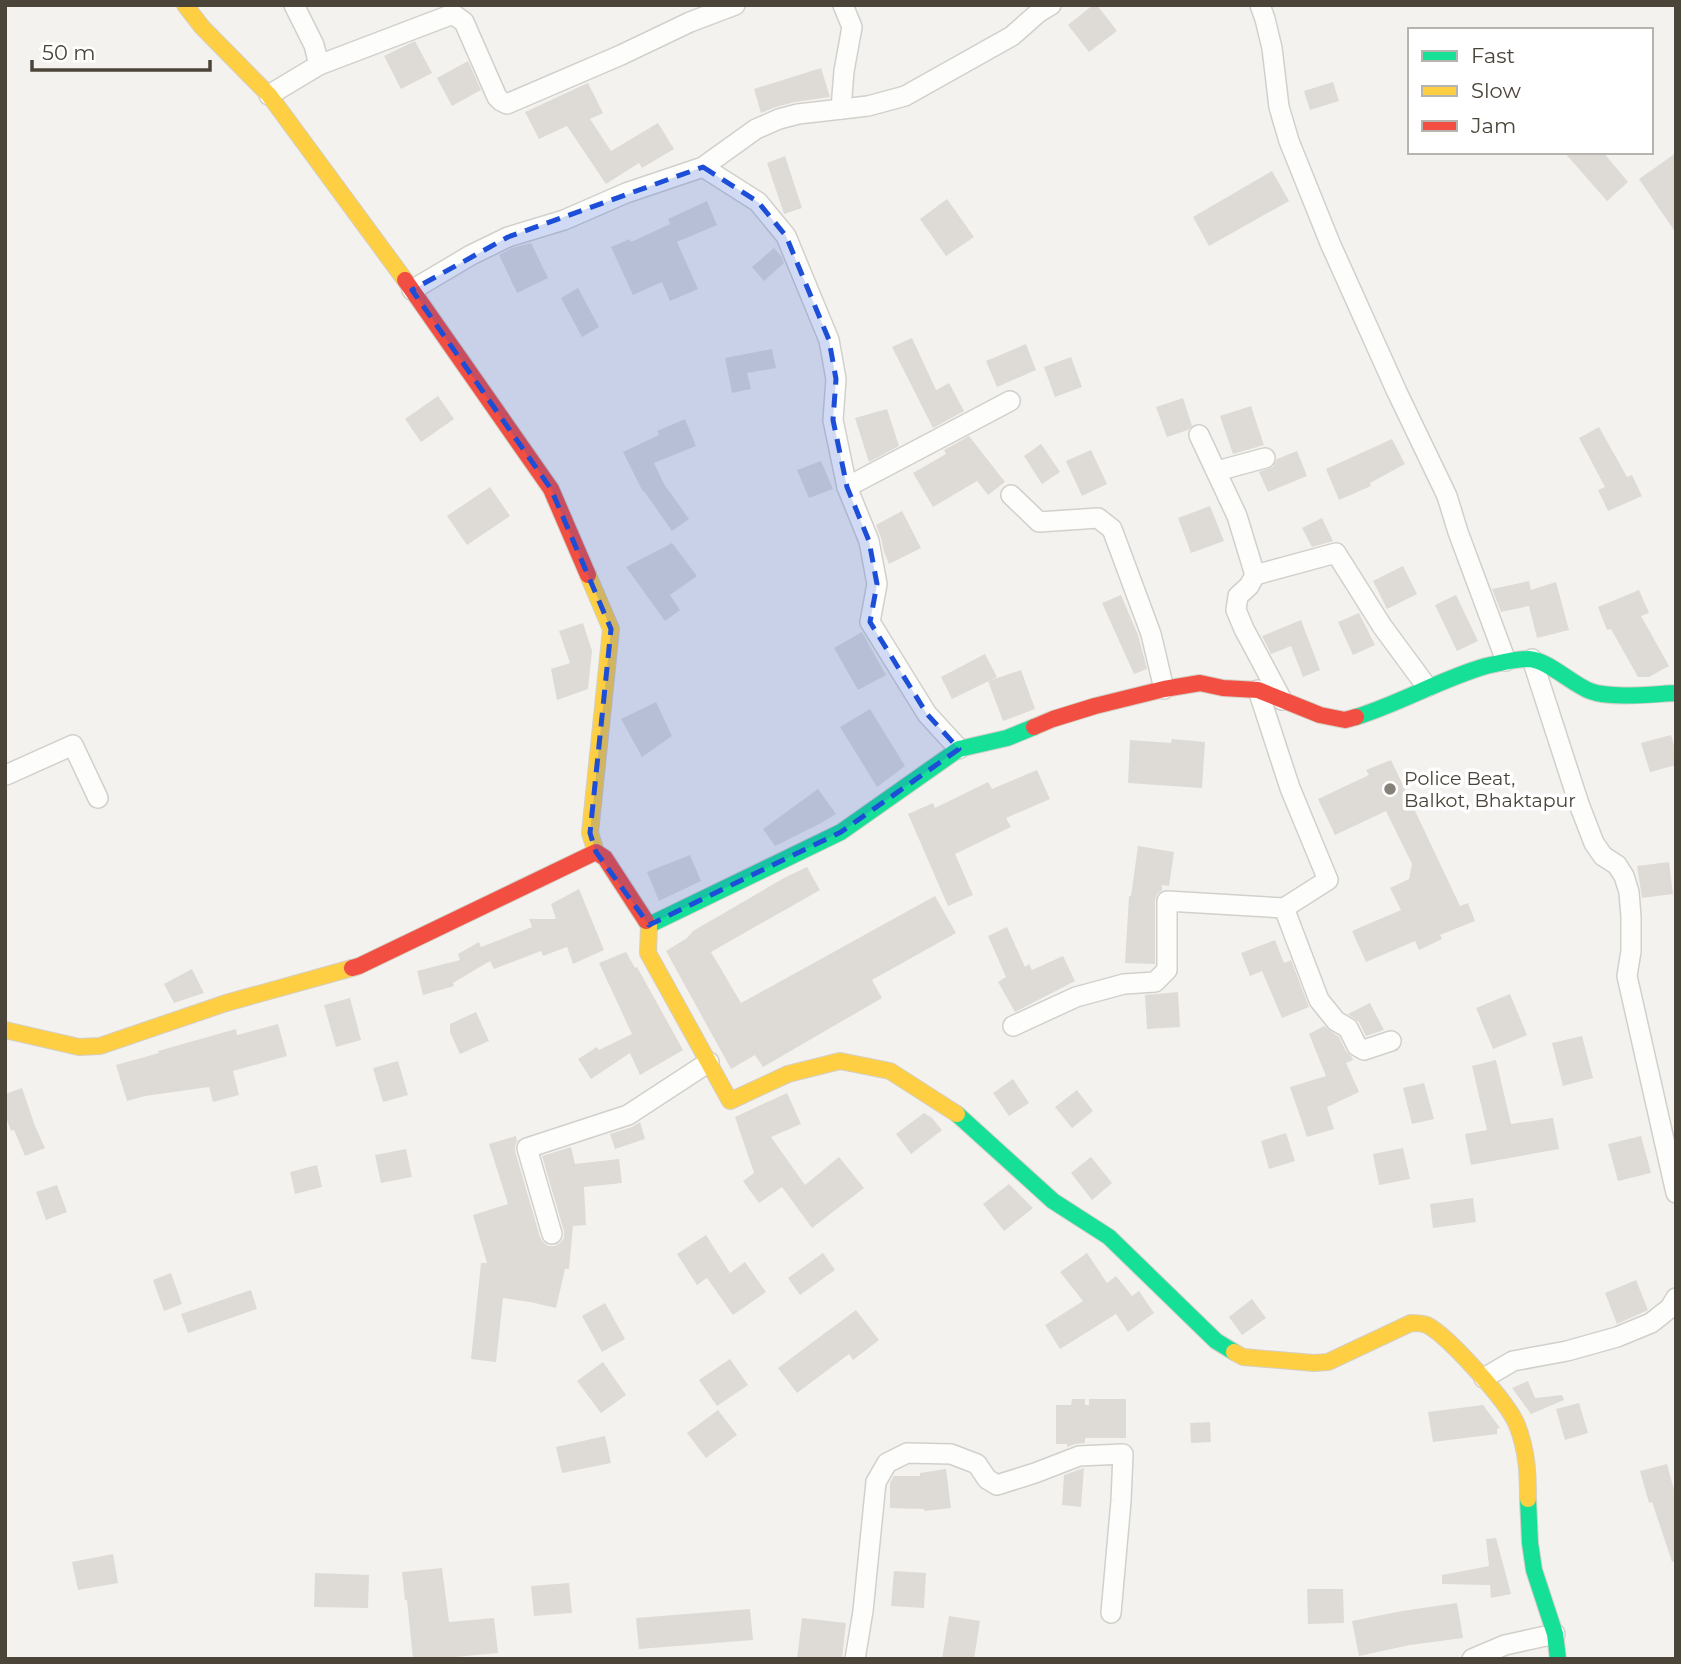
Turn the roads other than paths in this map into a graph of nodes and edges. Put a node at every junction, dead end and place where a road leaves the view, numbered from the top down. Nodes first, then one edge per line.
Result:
1 (185, 5) edge
2 (294, 5) edge
3 (734, 5) edge
4 (843, 5) edge
5 (1051, 5) edge
6 (1260, 5) edge
7 (319, 65) junction
8 (269, 96) junction
9 (841, 109) junction
10 (703, 167) junction
11 (412, 290) junction
12 (1010, 401) dead end
13 (1199, 435) dead end
14 (1265, 457) dead end
15 (1217, 471) junction
16 (847, 487) junction
17 (1011, 495) dead end
18 (1255, 575) junction
19 (1532, 659) junction
20 (1506, 661) junction
21 (1427, 687) junction
22 (1164, 689) junction
23 (1258, 691) junction
24 (1676, 692) edge
25 (1282, 700) junction
26 (959, 749) junction
27 (5, 775) edge
28 (98, 798) dead end
29 (596, 852) junction
30 (1284, 908) junction
31 (649, 925) junction
32 (1013, 1026) dead end
33 (5, 1030) edge
34 (1391, 1041) dead end
35 (709, 1062) junction
36 (1676, 1193) edge
37 (552, 1234) dead end
38 (1676, 1298) edge
39 (1483, 1378) junction
40 (1111, 1613) dead end
41 (1555, 1634) junction
42 (855, 1659) edge
43 (1472, 1659) edge
44 (1558, 1659) edge

1 - 8 street
2 - 7 street
3 - 7 street
4 - 9 street
5 - 9 street
6 - 20 street
7 - 8 street
8 - 11 street
9 - 10 street
10 - 11 street
10 - 16 street
11 - 29 street
12 - 16 street
13 - 15 street
14 - 15 street
15 - 18 street
16 - 26 street
17 - 22 street
18 - 21 street
18 - 25 street
19 - 20 street
19 - 24 street
19 - 36 street
20 - 21 street
21 - 25 street
22 - 23 street
22 - 26 street
23 - 25 street
23 - 30 street
26 - 31 street
27 - 28 street
29 - 31 street
29 - 33 street
30 - 32 street
30 - 34 street
31 - 35 street
35 - 37 street
35 - 39 street
38 - 39 street
39 - 41 street
40 - 42 street
41 - 43 street
41 - 44 street

